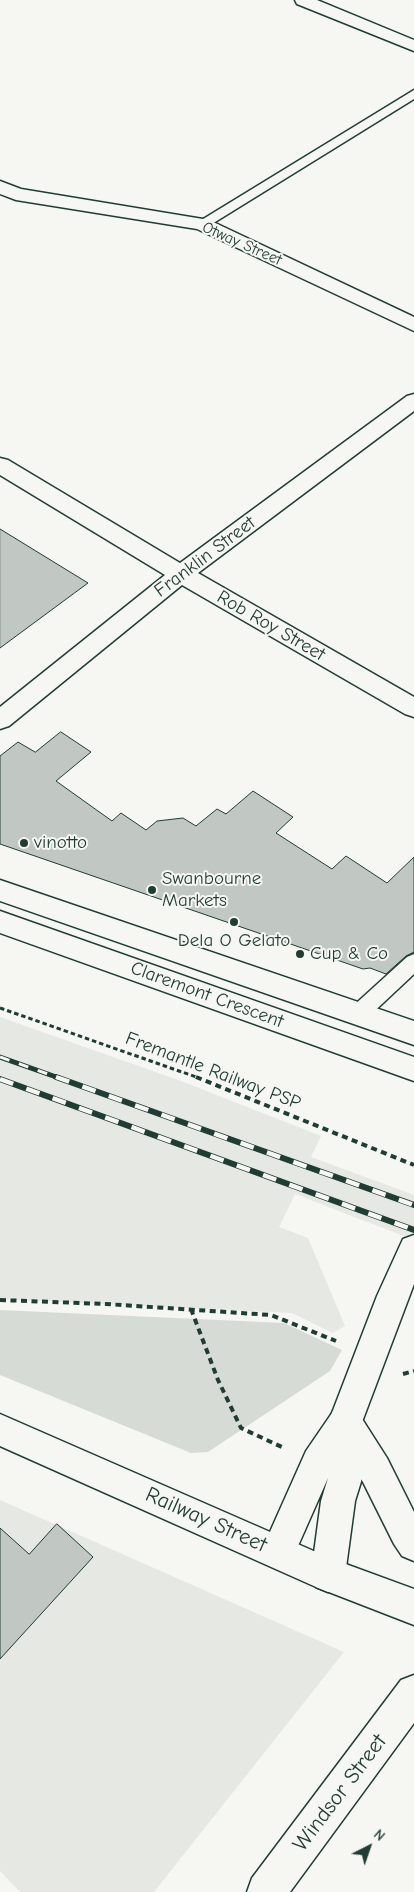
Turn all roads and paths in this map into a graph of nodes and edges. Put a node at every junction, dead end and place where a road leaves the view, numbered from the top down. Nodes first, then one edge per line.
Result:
1 (303, 0) edge
2 (414, 46) edge
3 (414, 94) edge
4 (0, 187) edge
5 (202, 224) junction
6 (414, 325) edge
7 (414, 401) edge
8 (0, 466) edge
9 (181, 574) junction
10 (414, 708) edge
11 (0, 720) edge
12 (0, 890) edge
13 (0, 922) edge
14 (414, 962) edge
15 (0, 1008) edge
16 (359, 1014) junction
17 (414, 1033) edge
18 (414, 1069) edge
19 (414, 1165) edge
20 (414, 1249) edge
21 (0, 1300) edge
22 (191, 1309) junction
23 (371, 1356) junction
24 (345, 1422) junction
25 (0, 1430) edge
26 (318, 1462) junction
27 (414, 1544) edge
28 (278, 1552) junction
29 (328, 1575) junction
30 (414, 1607) edge
31 (414, 1693) edge
32 (266, 1892) edge

1 - 2 street
3 - 5 lane
4 - 5 street, Otway Street
5 - 6 street, Otway Street
7 - 9 street, Franklin Street
8 - 9 street, Rob Roy Street
9 - 10 street, Rob Roy Street
9 - 11 street, Franklin Street
12 - 16 street, Claremont Crescent
13 - 18 street, Claremont Crescent
14 - 16 lane
15 - 19 path, Fremantle Railway PSP
16 - 17 street, Claremont Crescent
20 - 23 street
21 - 22 path
22 - 23 path
22 - 26 path
23 - 24 street
24 - 26 street
24 - 27 street
24 - 29 street
25 - 28 street, Railway Street
26 - 28 street
28 - 29 street, Railway Street
29 - 30 street, Railway Street
31 - 32 street, Windsor Street

